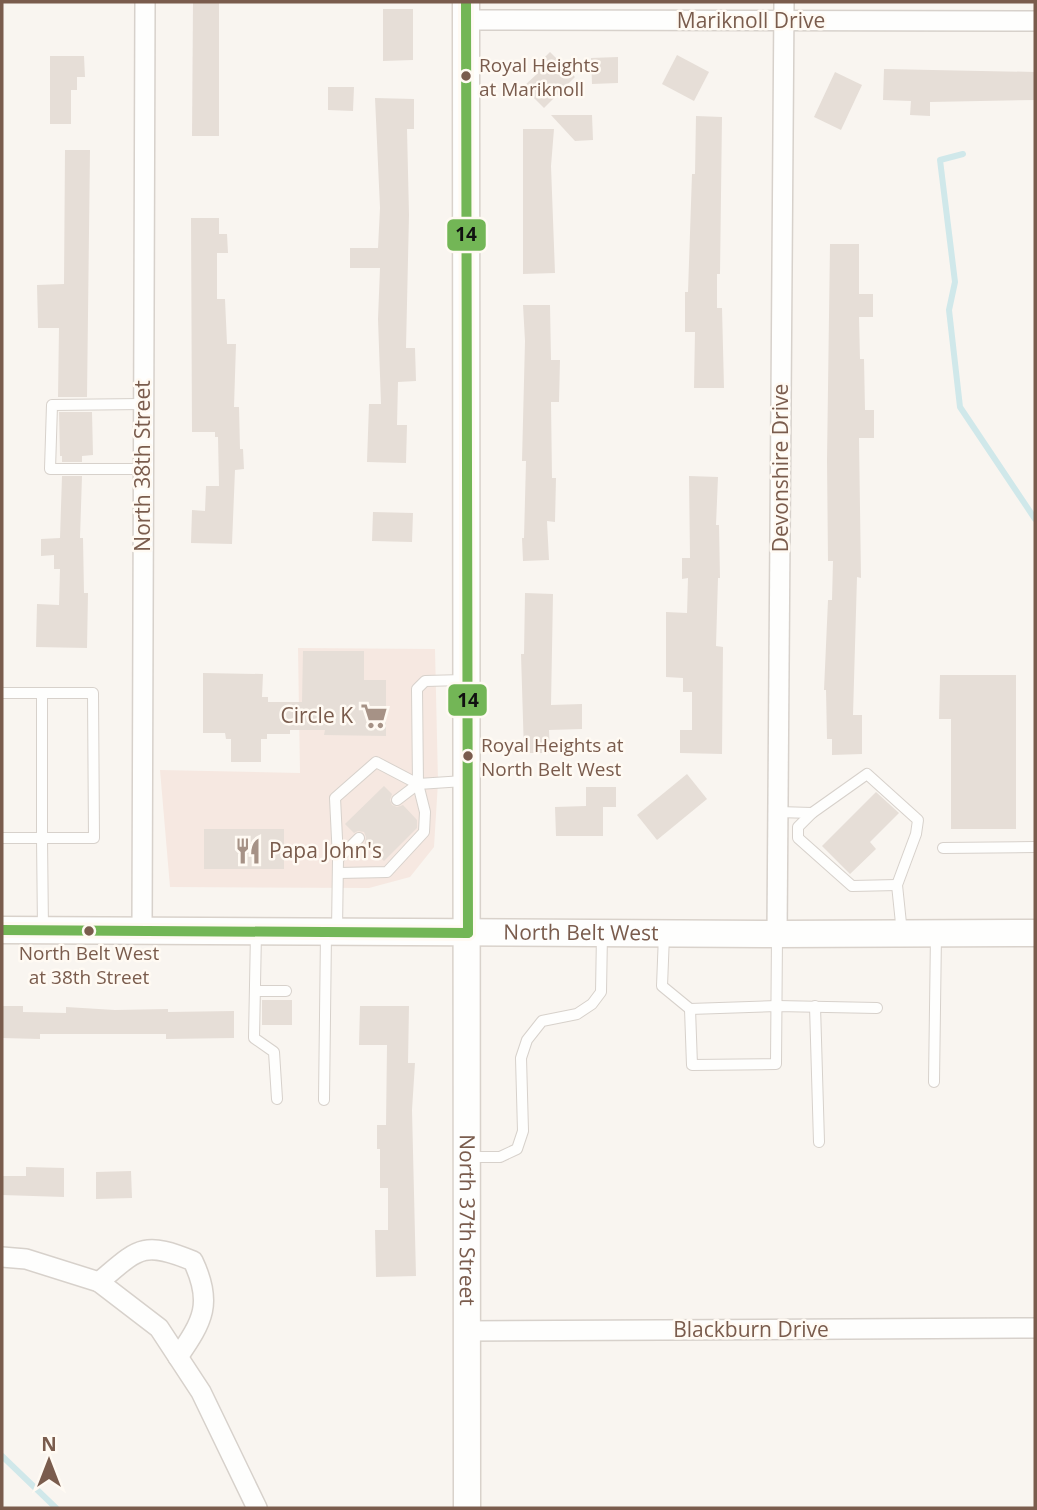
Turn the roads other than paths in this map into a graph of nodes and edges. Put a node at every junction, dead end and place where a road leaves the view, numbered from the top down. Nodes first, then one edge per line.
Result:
1 (145, 2) edge
2 (466, 11) edge
3 (784, 11) edge
4 (1035, 21) edge
5 (143, 404) junction
6 (143, 468) junction
7 (467, 680) junction
8 (2, 693) edge
9 (42, 694) junction
10 (468, 781) junction
11 (418, 785) junction
12 (397, 800) dead end
13 (778, 812) junction
14 (812, 813) junction
15 (2, 838) edge
16 (42, 838) junction
17 (359, 838) dead end
18 (1035, 847) edge
19 (943, 848) dead end
20 (338, 859) junction
21 (339, 873) junction
22 (897, 885) junction
23 (2, 930) edge
24 (43, 930) junction
25 (142, 931) junction
26 (256, 932) junction
27 (332, 933) junction
28 (468, 933) junction
29 (902, 933) junction
30 (936, 933) junction
31 (1035, 933) edge
32 (602, 934) junction
33 (664, 934) junction
34 (777, 934) junction
35 (255, 991) junction
36 (286, 991) dead end
37 (777, 1006) junction
38 (815, 1006) junction
39 (877, 1008) dead end
40 (690, 1009) junction
41 (934, 1082) dead end
42 (277, 1099) dead end
43 (324, 1100) dead end
44 (819, 1142) dead end
45 (467, 1157) junction
46 (2, 1257) edge
47 (99, 1282) junction
48 (1035, 1328) edge
49 (466, 1331) junction
50 (178, 1357) junction
51 (257, 1508) edge
52 (467, 1508) edge

1 - 5 street, North 38th Street
2 - 3 street, Mariknoll Drive
2 - 7 street, North 37th Street
3 - 4 street, Mariknoll Drive
3 - 13 street, Devonshire Drive
5 - 6 street, North 38th Street
5 - 6 lane
6 - 25 street, North 38th Street
7 - 10 street, North 37th Street
7 - 11 lane
8 - 9 lane
9 - 16 lane
9 - 16 lane
10 - 11 lane
10 - 28 street, North 37th Street
11 - 12 lane
11 - 20 lane
11 - 21 lane
13 - 14 lane
13 - 34 street, Devonshire Drive
14 - 22 lane
14 - 22 lane
15 - 16 lane
16 - 24 lane
17 - 20 lane
18 - 19 lane
20 - 21 lane
21 - 27 lane
22 - 29 lane
23 - 24 street, North Belt West
24 - 25 street, North Belt West
25 - 26 street, North Belt West
26 - 27 street, North Belt West
26 - 35 lane
27 - 28 street, North Belt West
27 - 43 lane
28 - 32 street, North Belt West
28 - 45 street, North 37th Street
29 - 30 street, North Belt West
29 - 34 street, North Belt West
30 - 31 street, North Belt West
30 - 41 lane
32 - 33 street, North Belt West
32 - 45 lane
33 - 34 street, North Belt West
33 - 40 lane
34 - 37 lane
35 - 36 lane
35 - 42 lane
37 - 38 lane
37 - 40 lane
37 - 40 lane
38 - 39 lane
38 - 44 lane
45 - 49 street, North 37th Street
46 - 47 street
47 - 50 street
47 - 50 street
48 - 49 street, Blackburn Drive
49 - 52 street, North 37th Street
50 - 51 street

